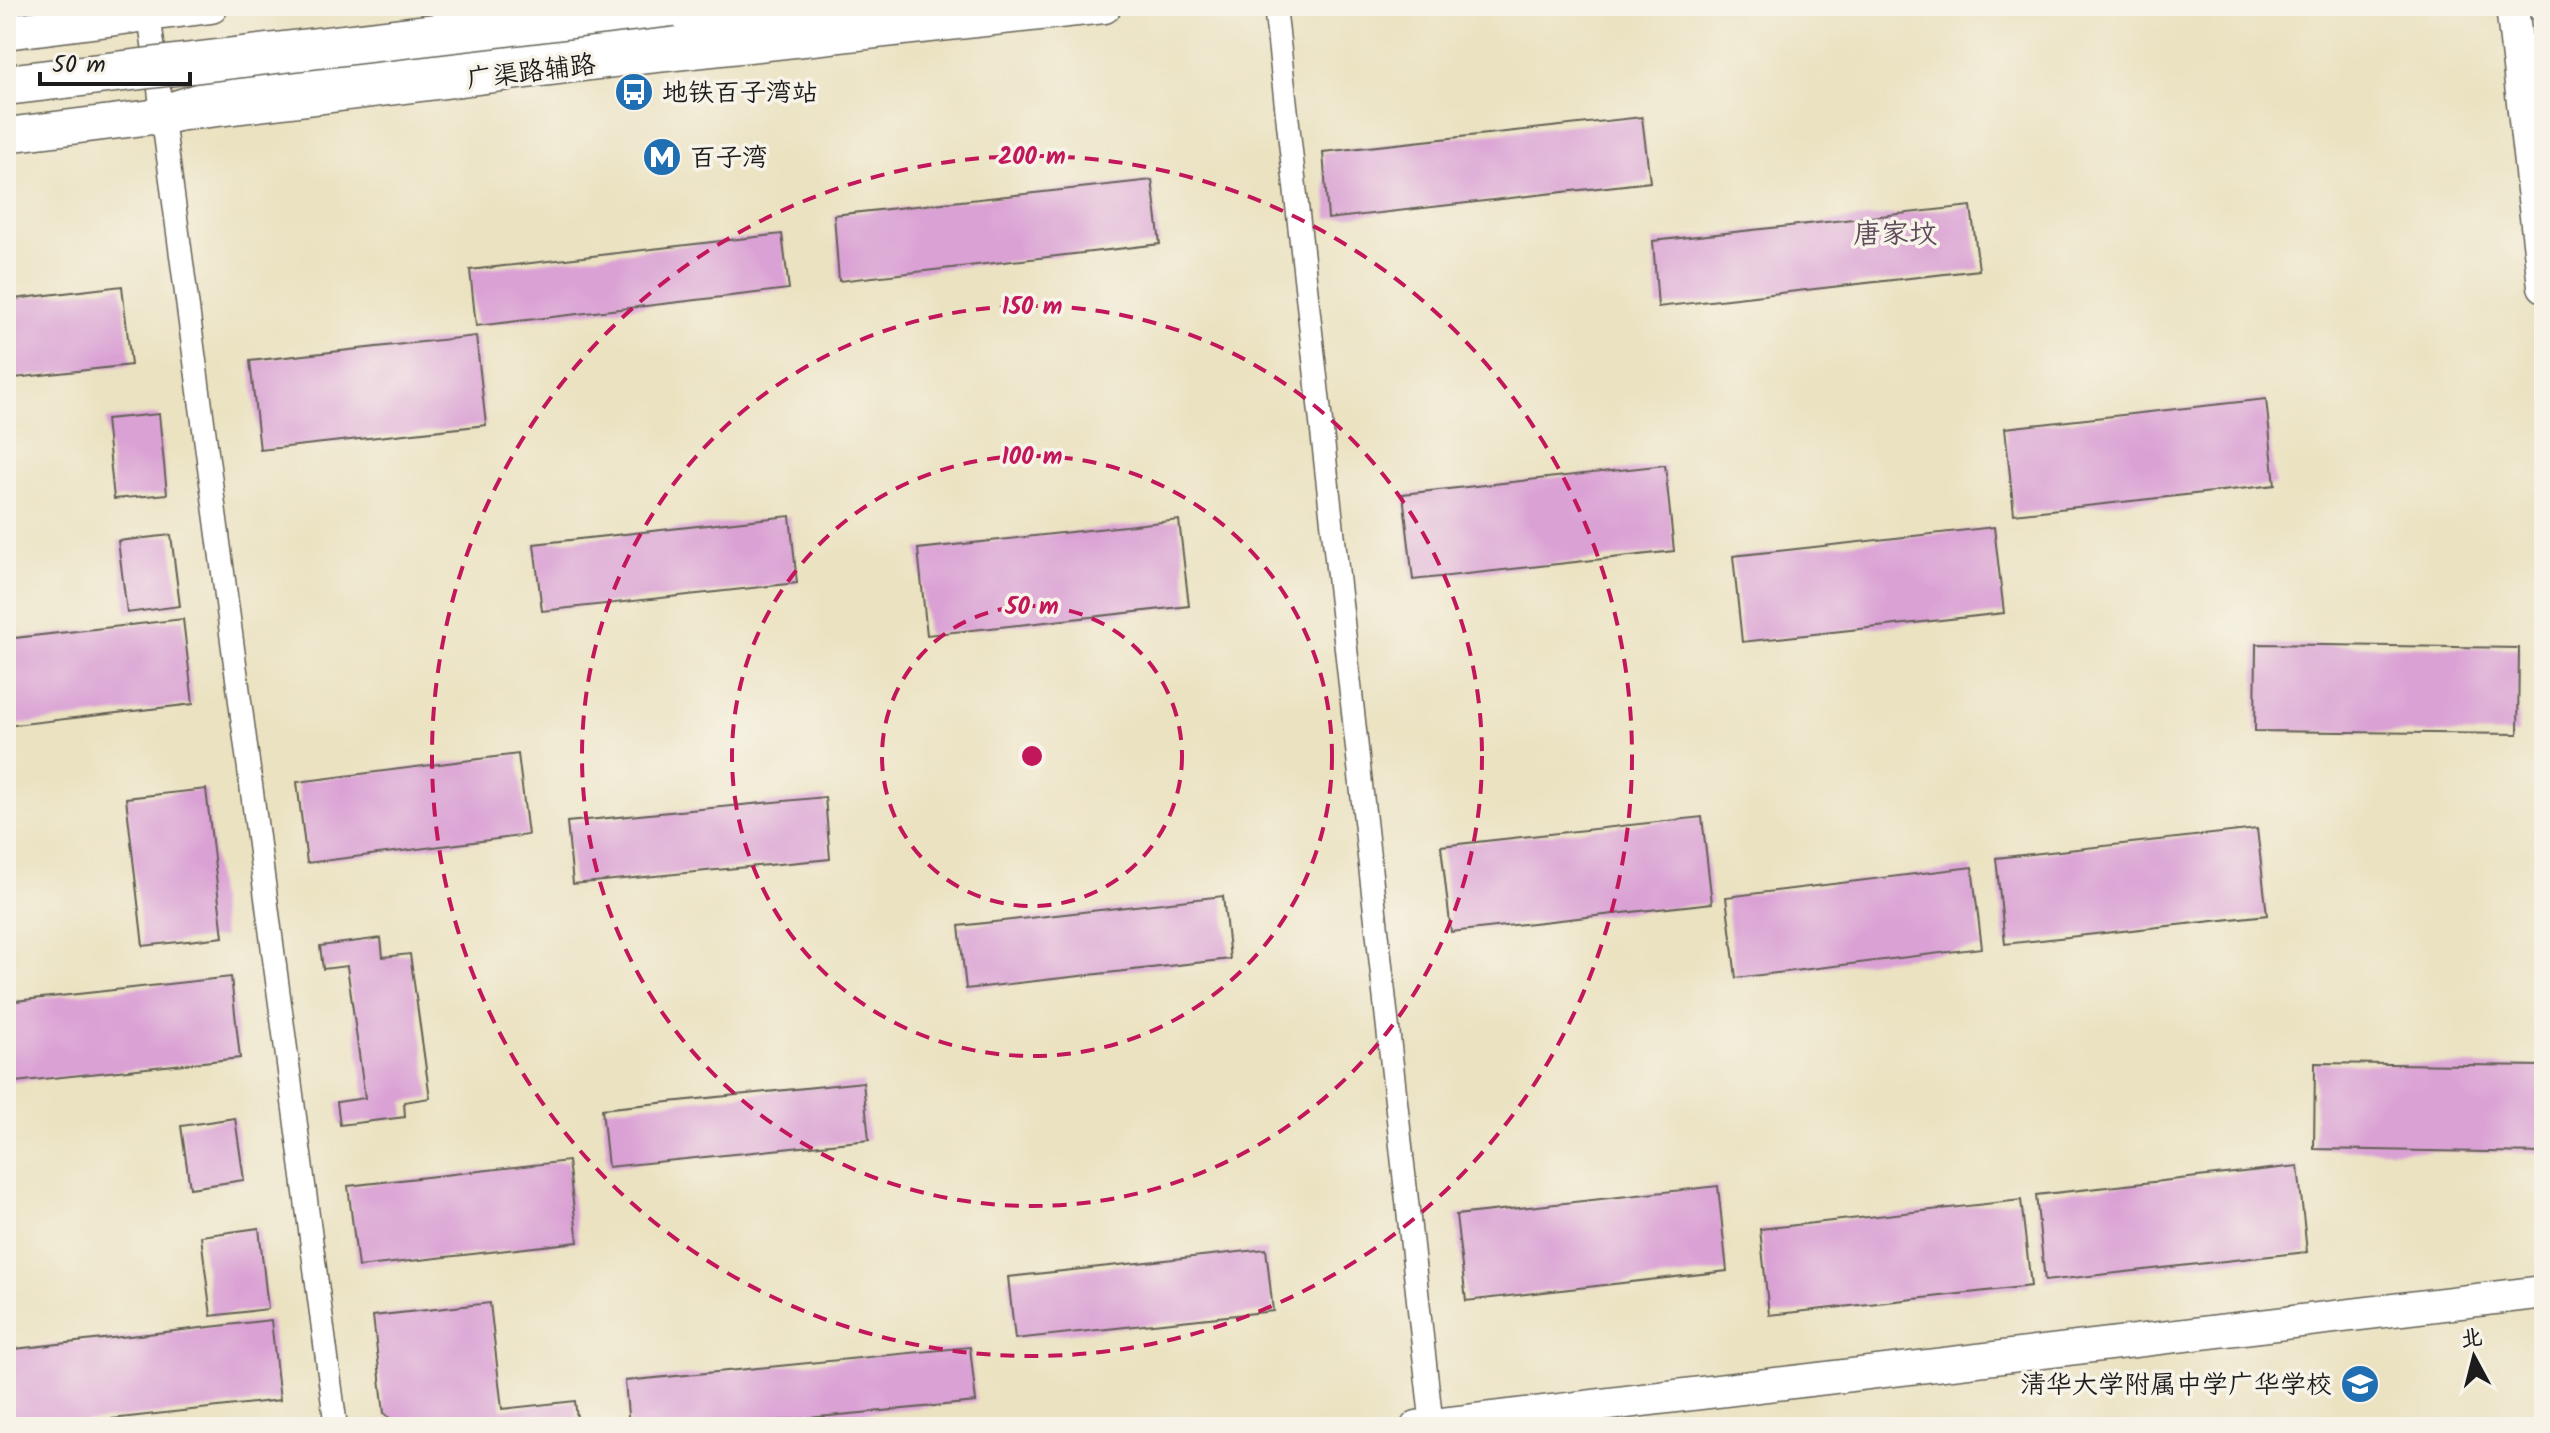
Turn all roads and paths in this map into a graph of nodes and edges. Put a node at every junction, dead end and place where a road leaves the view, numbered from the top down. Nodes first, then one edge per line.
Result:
1 (211, 6) edge
2 (463, 6) edge
3 (673, 6) edge
4 (861, 6) edge
5 (1104, 6) edge
6 (1275, 6) edge
7 (2512, 6) edge
8 (1064, 8) edge
9 (148, 10) edge
10 (6, 32) edge
11 (6, 61) edge
12 (6, 85) edge
13 (160, 116) junction
14 (6, 135) edge
15 (2544, 286) edge
16 (2544, 1292) edge
17 (1427, 1426) edge
18 (336, 1427) edge

1 - 9 main road
2 - 11 highway
3 - 12 highway, bridge
4 - 13 highway
5 - 8 main road, 广渠路辅路
6 - 17 street
7 - 15 street
8 - 13 main road, 广渠路辅路
9 - 10 main road
9 - 13 street
13 - 14 main road, 广渠路辅路
13 - 18 street
16 - 17 street

